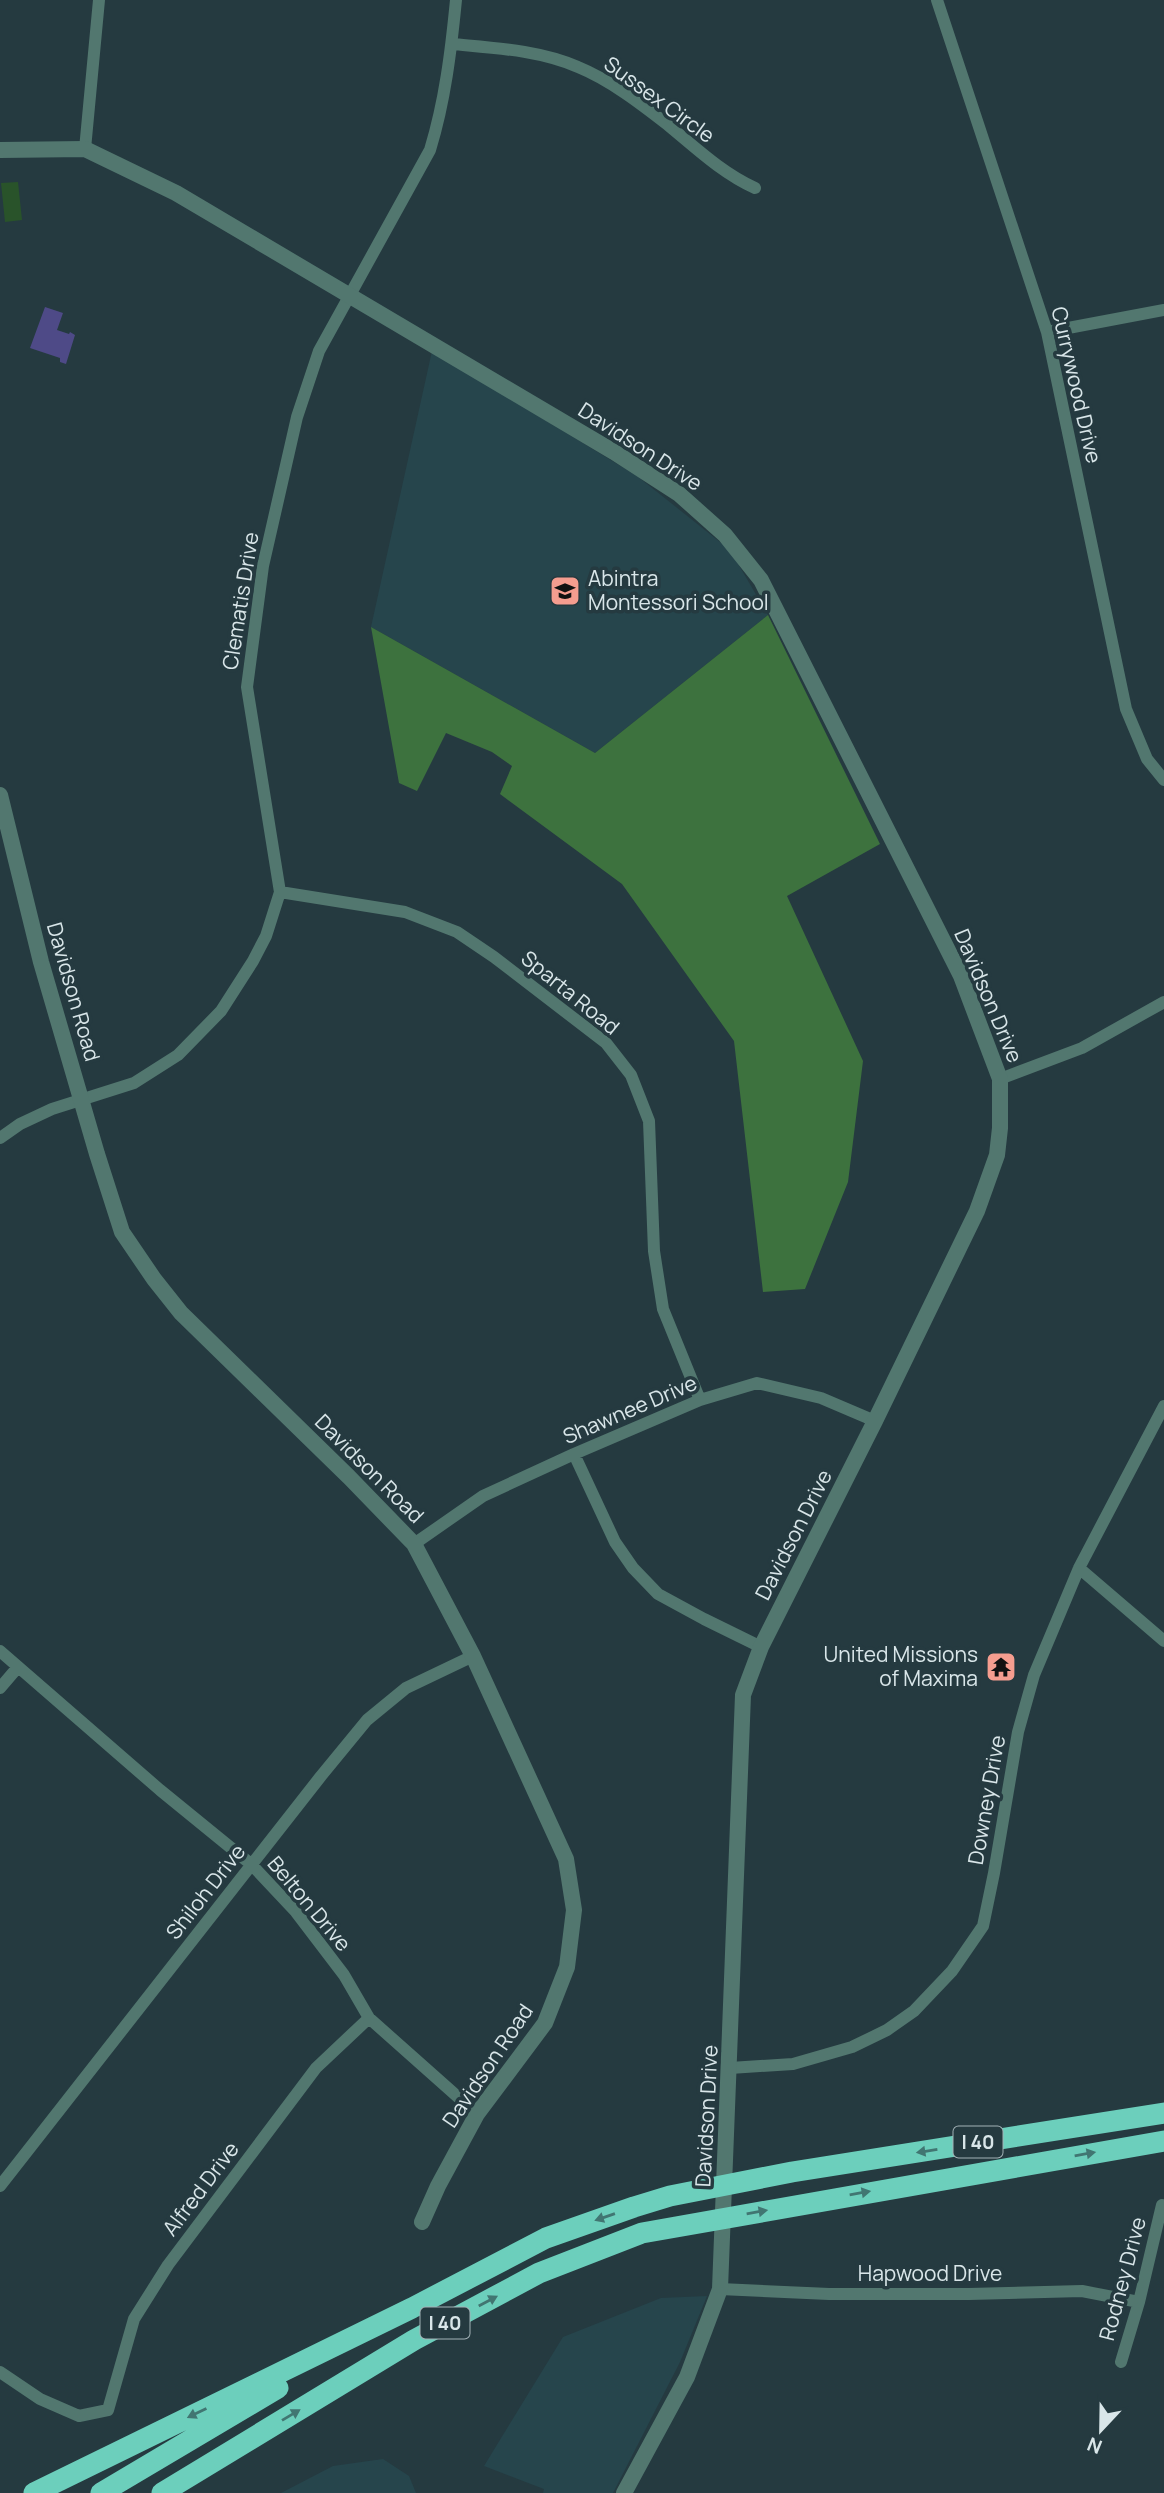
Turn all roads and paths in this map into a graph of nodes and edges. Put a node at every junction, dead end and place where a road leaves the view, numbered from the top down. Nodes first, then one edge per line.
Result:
1 (99, 0) edge
2 (456, 0) edge
3 (937, 0) edge
4 (452, 44) junction
5 (85, 149) junction
6 (0, 150) edge
7 (755, 188) dead end
8 (351, 295) junction
9 (1164, 310) edge
10 (1047, 332) junction
11 (1164, 780) edge
12 (0, 795) edge
13 (280, 892) junction
14 (1164, 1002) edge
15 (1000, 1079) junction
16 (82, 1101) junction
17 (0, 1138) edge
18 (700, 1400) junction
19 (1164, 1406) edge
20 (876, 1421) junction
21 (574, 1454) junction
22 (414, 1544) junction
23 (1079, 1569) junction
24 (1164, 1641) edge
25 (761, 1647) junction
26 (0, 1651) edge
27 (473, 1656) junction
28 (18, 1667) junction
29 (0, 1688) edge
30 (252, 1865) junction
31 (369, 2018) junction
32 (730, 2068) junction
33 (1164, 2113) edge
34 (477, 2114) junction
35 (1164, 2141) edge
36 (0, 2186) edge
37 (1162, 2205) dead end
38 (422, 2222) dead end
39 (720, 2288) junction
40 (1139, 2302) junction
41 (412, 2308) junction
42 (1121, 2362) dead end
43 (0, 2372) edge
44 (34, 2493) edge
45 (102, 2493) edge
46 (162, 2493) edge
47 (624, 2493) edge

1 - 5 street
2 - 4 street, Clematis Drive
3 - 10 street, Currywood Drive
4 - 7 street, Sussex Circle
4 - 8 street, Clematis Drive
5 - 6 street, Davidson Drive
5 - 8 street, Davidson Drive
8 - 13 street, Clematis Drive
8 - 15 street, Davidson Drive
9 - 10 street
10 - 11 street, Currywood Drive
12 - 16 street, Davidson Road
13 - 16 street, Clematis Drive
13 - 18 street, Sparta Road
14 - 15 street
15 - 20 street, Davidson Drive
16 - 17 street, Clematis Drive
16 - 22 street, Davidson Road
18 - 20 street, Shawnee Drive
18 - 21 street, Shawnee Drive
19 - 23 street, Downey Drive
20 - 25 street, Davidson Drive
21 - 22 street, Shawnee Drive
21 - 25 street
22 - 27 street, Davidson Road
23 - 24 street
23 - 32 street, Downey Drive
25 - 32 street, Davidson Drive
26 - 28 street, Belton Drive
27 - 30 street, Shiloh Drive
27 - 34 street, Davidson Road
28 - 29 street
28 - 30 street, Belton Drive
30 - 31 street, Belton Drive
30 - 36 street, Shiloh Drive
31 - 34 street, Belton Drive
31 - 43 street, Alfred Drive
32 - 39 street, Davidson Drive
33 -> 41 highway, I 40
34 - 38 street, Davidson Road
46 -> 35 highway, I 40
37 - 40 street, Rodney Drive
39 - 40 street, Hapwood Drive
39 - 47 street, Davidson Drive
40 - 42 street, Rodney Drive
41 -> 44 highway
41 - 45 highway, I 40

